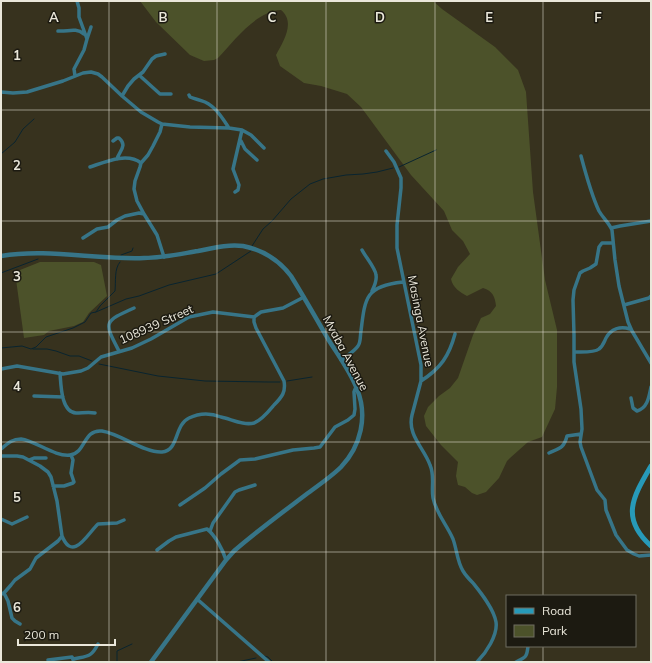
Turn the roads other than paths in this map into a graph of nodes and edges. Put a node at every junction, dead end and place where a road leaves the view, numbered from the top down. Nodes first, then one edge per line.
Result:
1 (77, 1) edge
2 (91, 27) dead end
3 (58, 31) dead end
4 (85, 34) junction
5 (87, 39) junction
6 (165, 54) dead end
7 (139, 75) junction
8 (75, 76) junction
9 (1, 92) edge
10 (171, 94) dead end
11 (189, 95) dead end
12 (122, 96) junction
13 (162, 124) junction
14 (229, 128) junction
15 (242, 130) junction
16 (240, 138) junction
17 (113, 141) dead end
18 (264, 148) dead end
19 (386, 151) dead end
20 (581, 156) dead end
21 (117, 159) junction
22 (257, 160) dead end
23 (141, 163) junction
24 (90, 167) dead end
25 (236, 192) dead end
26 (144, 214) junction
27 (651, 221) edge
28 (611, 228) junction
29 (83, 238) dead end
30 (613, 243) junction
31 (362, 250) dead end
32 (1, 256) edge
33 (164, 257) junction
34 (403, 282) junction
35 (372, 292) junction
36 (651, 296) edge
37 (304, 297) junction
38 (624, 305) junction
39 (134, 308) dead end
40 (254, 316) junction
41 (630, 329) junction
42 (455, 334) dead end
43 (119, 352) junction
44 (574, 352) junction
45 (341, 360) junction
46 (651, 362) edge
47 (1, 369) edge
48 (60, 373) junction
49 (421, 381) junction
50 (356, 387) junction
51 (651, 387) edge
52 (34, 396) dead end
53 (63, 398) junction
54 (631, 398) dead end
55 (96, 413) dead end
56 (581, 434) junction
57 (1, 449) edge
58 (550, 453) dead end
59 (71, 455) junction
60 (1, 456) edge
61 (46, 458) dead end
62 (29, 460) junction
63 (651, 466) edge
64 (255, 485) dead end
65 (53, 486) junction
66 (180, 505) dead end
67 (27, 517) dead end
68 (1, 519) edge
69 (124, 520) dead end
70 (210, 531) junction
71 (62, 536) junction
72 (651, 546) edge
73 (157, 550) dead end
74 (651, 555) edge
75 (226, 560) junction
76 (2, 593) edge
77 (197, 599) junction
78 (20, 624) dead end
79 (98, 644) dead end
80 (528, 647) edge
81 (48, 660) dead end
82 (74, 660) edge
83 (152, 662) edge
84 (269, 662) edge
85 (477, 662) edge
86 (516, 662) edge

1 - 4 street
2 - 5 street
3 - 4 street
4 - 5 street
5 - 8 street
6 - 7 street
7 - 10 street
7 - 12 street
8 - 9 street
8 - 12 street
11 - 14 street
12 - 13 street
13 - 14 street
13 - 23 street
14 - 15 street
15 - 16 street
15 - 18 street
16 - 22 street
16 - 25 street
17 - 21 street
19 - 34 street, Masinga Avenue
20 - 28 street
21 - 23 street
21 - 24 street
23 - 26 street
26 - 29 street
26 - 33 street
27 - 28 street
28 - 30 street
30 - 38 street
30 - 44 street
31 - 35 street
32 - 33 street, Mvaba Avenue
33 - 37 street, Mvaba Avenue
34 - 35 street
34 - 49 street, Masinga Avenue
35 - 45 street
36 - 38 street
37 - 40 street
37 - 45 street, Mvaba Avenue
38 - 41 street
39 - 43 street
40 - 43 street, 108939 Street
40 - 59 street
41 - 44 street
41 - 46 street
42 - 49 street
43 - 48 street, 108939 Street
44 - 56 street
45 - 50 street, Mvaba Avenue
47 - 48 street, 108939 Street
48 - 53 street
49 - 85 street, Masinga Avenue
50 - 66 street
50 - 75 street, Mvaba Avenue
51 - 54 street
52 - 53 street
53 - 55 street
56 - 58 street
56 - 74 street
57 - 59 street
59 - 65 street
60 - 62 street
61 - 62 street
62 - 65 street
63 - 72 main road
64 - 70 street
65 - 71 street
67 - 68 street
69 - 71 street
70 - 73 street
70 - 75 street
71 - 76 street
75 - 77 street, Mvaba Avenue
76 - 78 street
77 - 83 street, Mvaba Avenue
77 - 84 street
79 - 82 street
80 - 86 street
81 - 82 street

